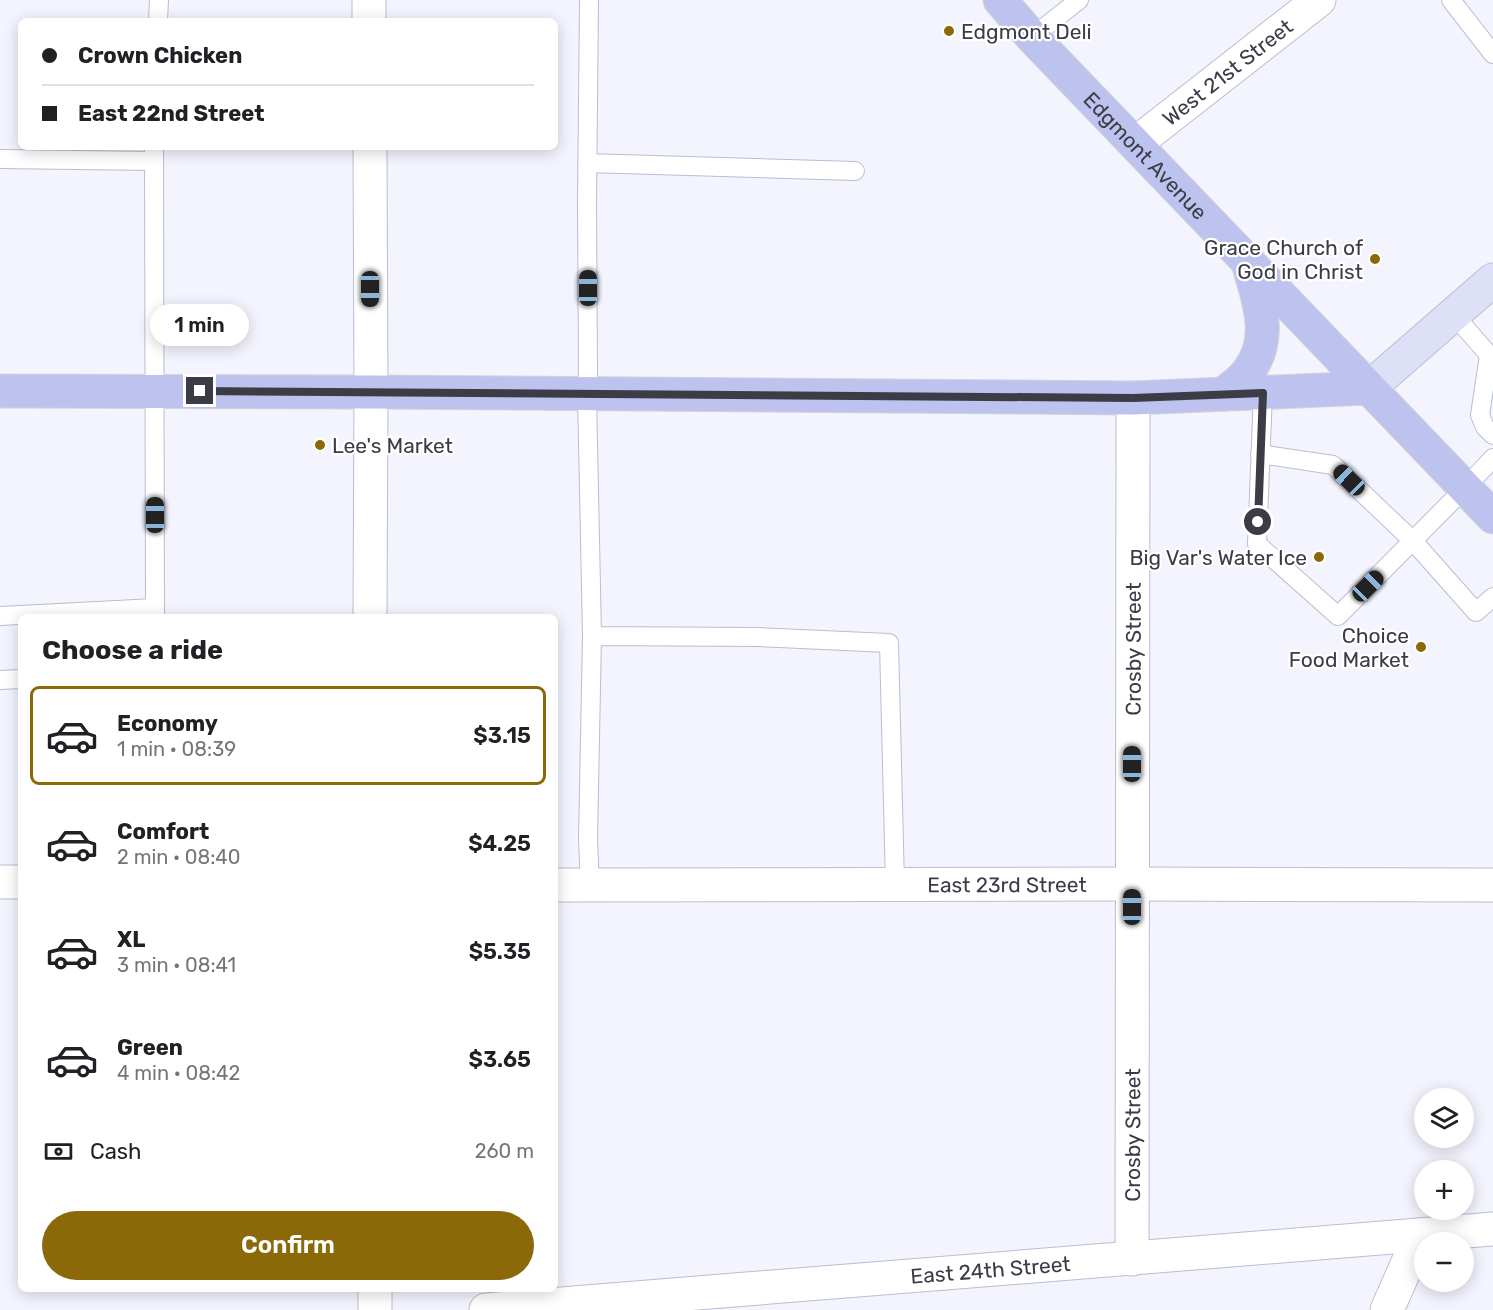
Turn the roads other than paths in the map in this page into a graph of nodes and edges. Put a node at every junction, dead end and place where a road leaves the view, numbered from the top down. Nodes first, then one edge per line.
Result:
1 (159, 0) edge
2 (369, 0) edge
3 (589, 0) edge
4 (1000, 0) edge
5 (1079, 0) edge
6 (1319, 0) edge
7 (1451, 0) edge
8 (158, 18) edge
9 (369, 18) edge
10 (1032, 36) junction
11 (1493, 54) edge
12 (1135, 144) junction
13 (370, 150) edge
14 (154, 154) edge
15 (0, 159) edge
16 (587, 163) junction
17 (855, 171) dead end
18 (1248, 262) junction
19 (1493, 280) edge
20 (1454, 315) junction
21 (1491, 354) edge
22 (1370, 388) junction
23 (0, 390) edge
24 (155, 391) junction
25 (371, 392) junction
26 (1263, 393) junction
27 (587, 394) junction
28 (1222, 394) junction
29 (1133, 398) junction
30 (1490, 427) edge
31 (1260, 454) junction
32 (1493, 458) edge
33 (1465, 488) junction
34 (1493, 517) edge
35 (1413, 541) junction
36 (1493, 597) edge
37 (155, 612) edge
38 (78, 614) edge
39 (370, 614) edge
40 (0, 616) edge
41 (18, 616) edge
42 (592, 636) junction
43 (0, 882) edge
44 (18, 882) edge
45 (1132, 884) junction
46 (558, 885) edge
47 (590, 885) junction
48 (895, 885) junction
49 (1493, 885) edge
50 (1493, 1228) edge
51 (1444, 1232) edge
52 (1414, 1235) edge
53 (1414, 1247) edge
54 (1132, 1259) junction
55 (375, 1292) edge
56 (375, 1310) edge
57 (486, 1310) edge
58 (1386, 1310) edge

1 - 8 lane
2 - 9 street
3 - 16 lane
4 - 10 main road, Edgmont Avenue
5 - 10 lane
6 - 12 street, West 21st Street
7 - 11 lane
10 - 12 main road, Edgmont Avenue
12 - 18 main road, Edgmont Avenue
13 - 25 street
14 - 15 lane
14 - 24 lane
16 - 17 lane
16 - 27 lane
18 - 22 main road, Edgmont Avenue
18 - 28 main road
19 - 20 street
20 - 21 lane
20 - 22 street
21 - 30 lane
22 - 26 main road
22 - 33 main road, Edgmont Avenue
23 - 24 main road
24 - 25 main road
24 - 37 lane
25 - 27 main road
25 - 39 street
26 - 28 main road
26 - 31 lane
27 - 29 main road
27 - 42 lane
28 - 29 main road
29 - 45 street, Crosby Street
31 - 35 lane
31 - 35 lane
32 - 33 lane
33 - 34 main road, Edgmont Avenue
33 - 35 lane
35 - 36 lane
37 - 38 lane
40 - 41 lane
42 - 47 lane
42 - 48 lane
43 - 44 street
45 - 48 street, East 23rd Street
45 - 49 street, East 23rd Street
45 - 54 street, Crosby Street
46 - 47 street, East 23rd Street
47 - 48 street, East 23rd Street
50 - 51 street, East 24th Street
52 - 54 street, East 24th Street
53 - 58 street
54 - 57 street, East 24th Street
55 - 56 street

